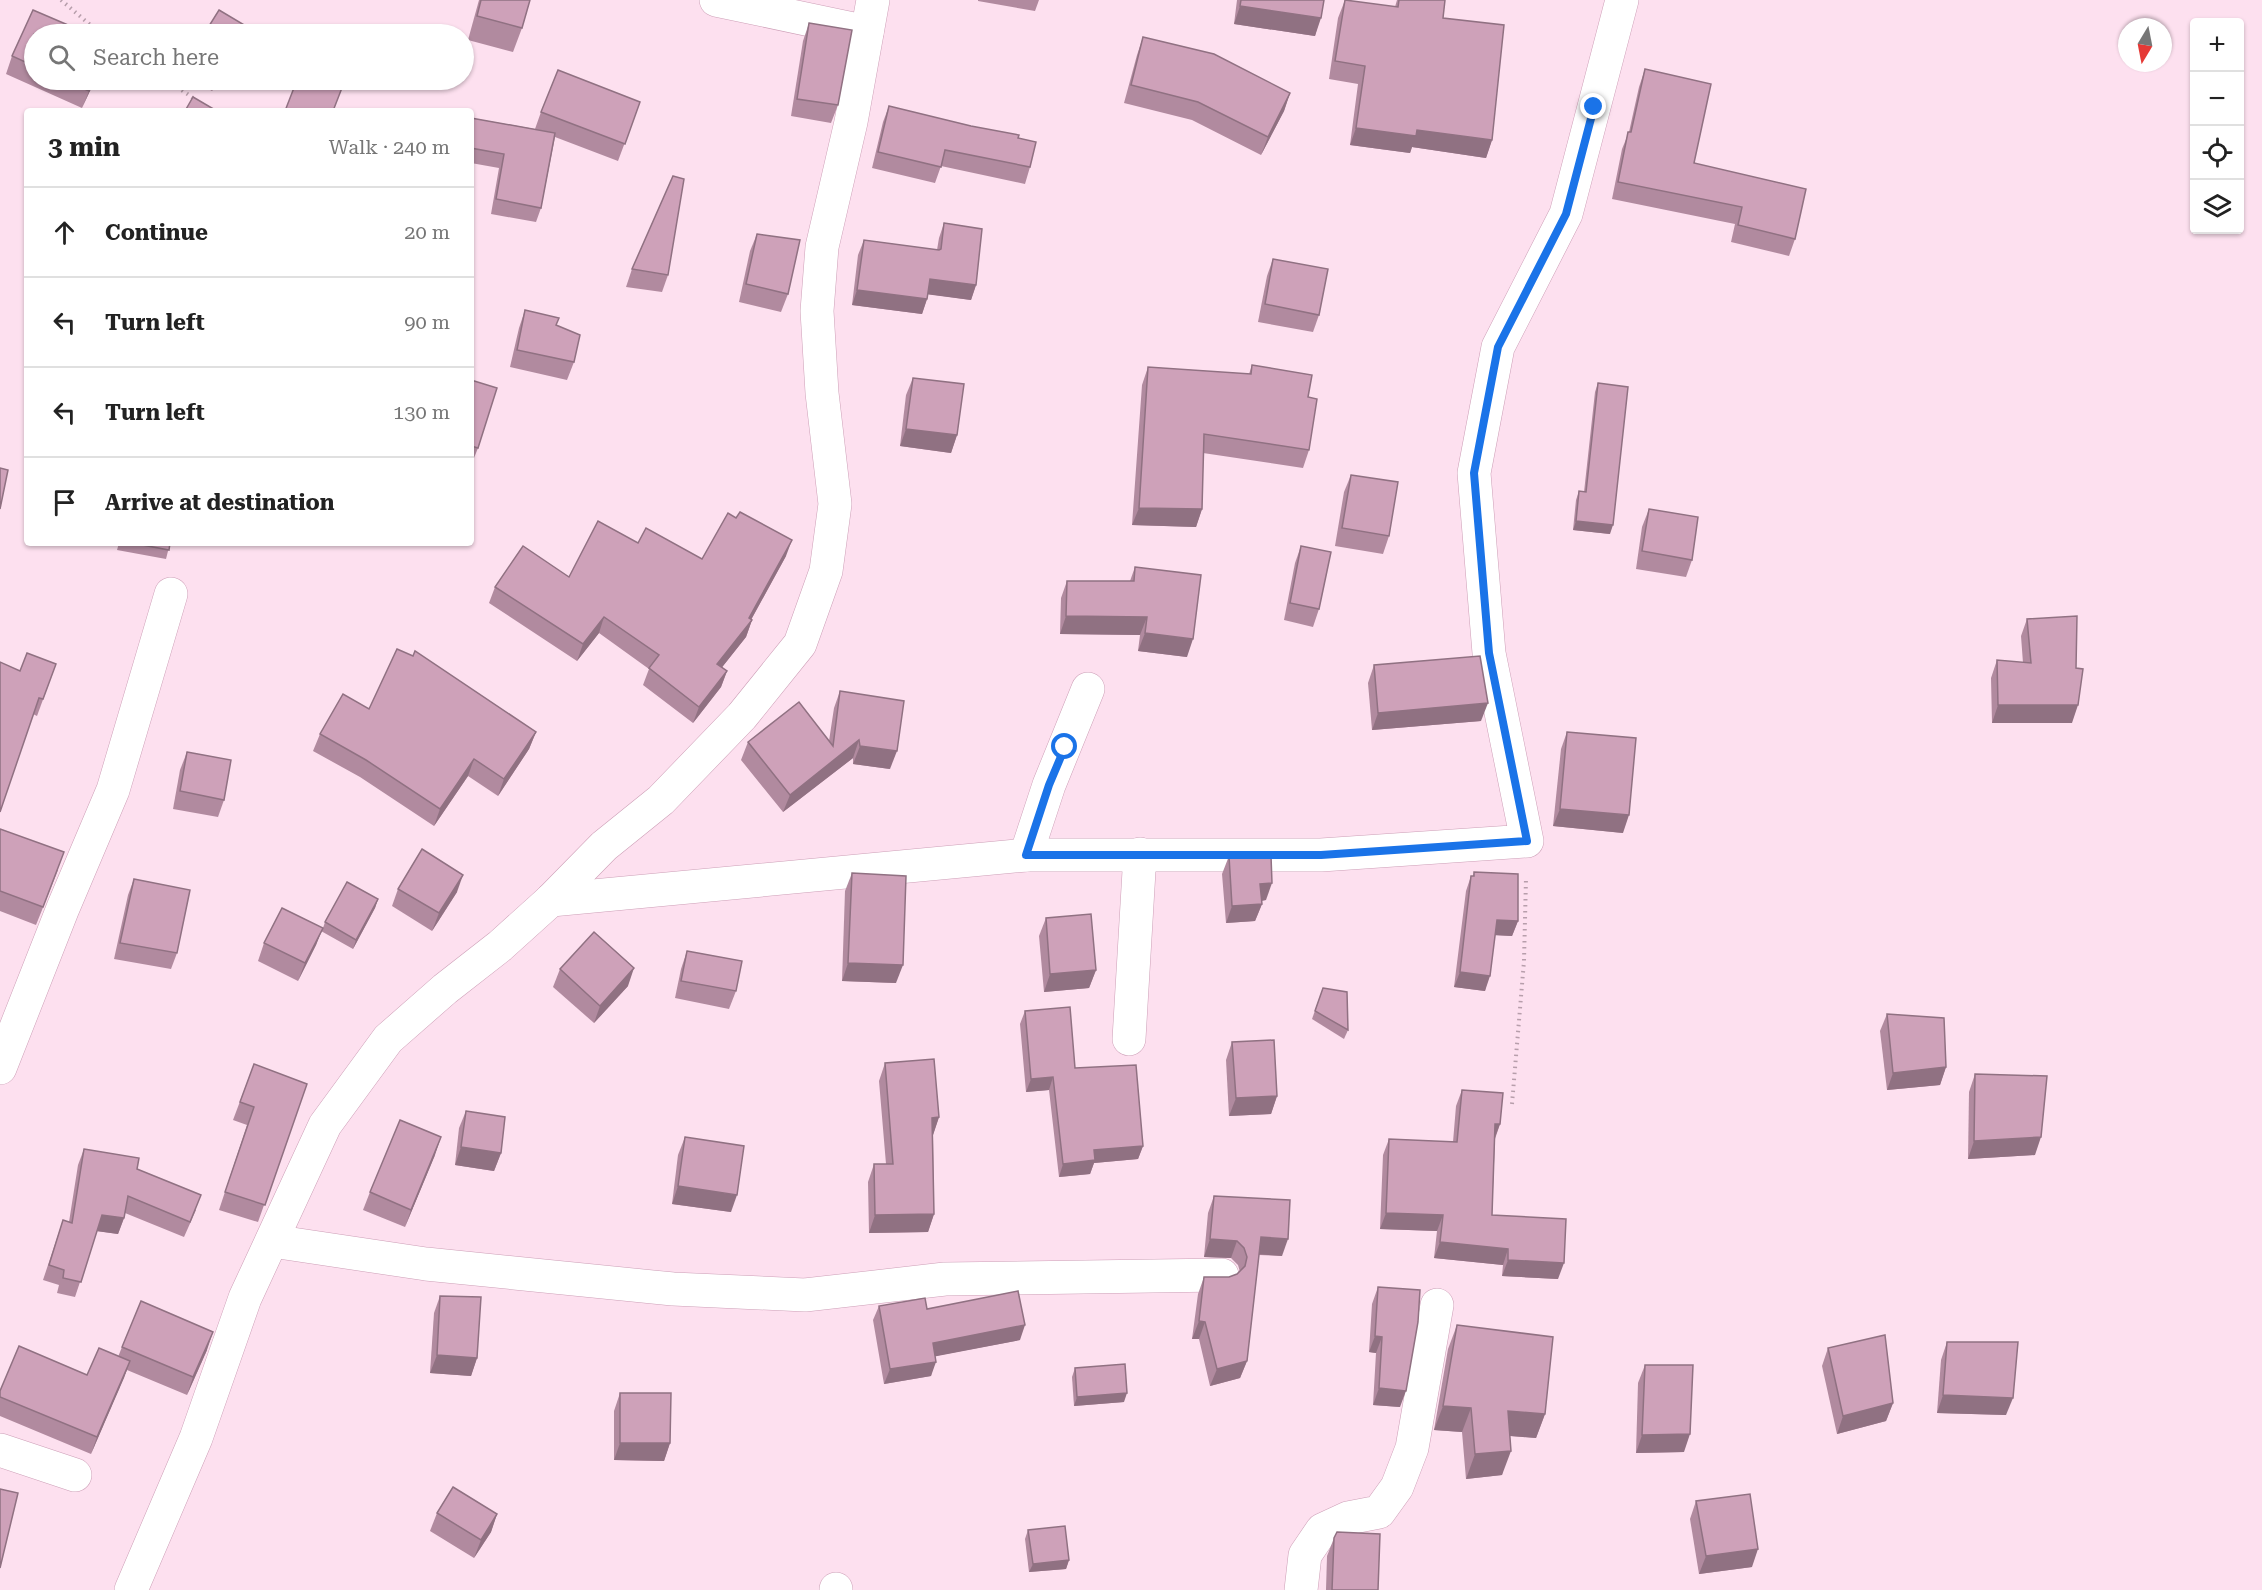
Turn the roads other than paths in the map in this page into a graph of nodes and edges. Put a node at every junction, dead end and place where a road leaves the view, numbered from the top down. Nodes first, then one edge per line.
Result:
1 (716, 0) edge
2 (873, 0) edge
3 (1622, 0) edge
4 (867, 32) junction
5 (171, 594) dead end
6 (1088, 688) dead end
7 (1140, 854) junction
8 (1026, 855) junction
9 (551, 900) junction
10 (1129, 1039) dead end
11 (0, 1068) edge
12 (272, 1241) junction
13 (1222, 1275) edge
14 (1437, 1305) dead end
15 (0, 1450) edge
16 (75, 1475) dead end
17 (131, 1590) edge
18 (1301, 1590) edge

1 - 4 street
2 - 4 street
3 - 7 street
4 - 9 street
5 - 11 street
6 - 8 street
7 - 8 street
7 - 10 street
8 - 9 street
9 - 12 street
12 - 13 street
12 - 17 street
14 - 18 street
15 - 16 street

